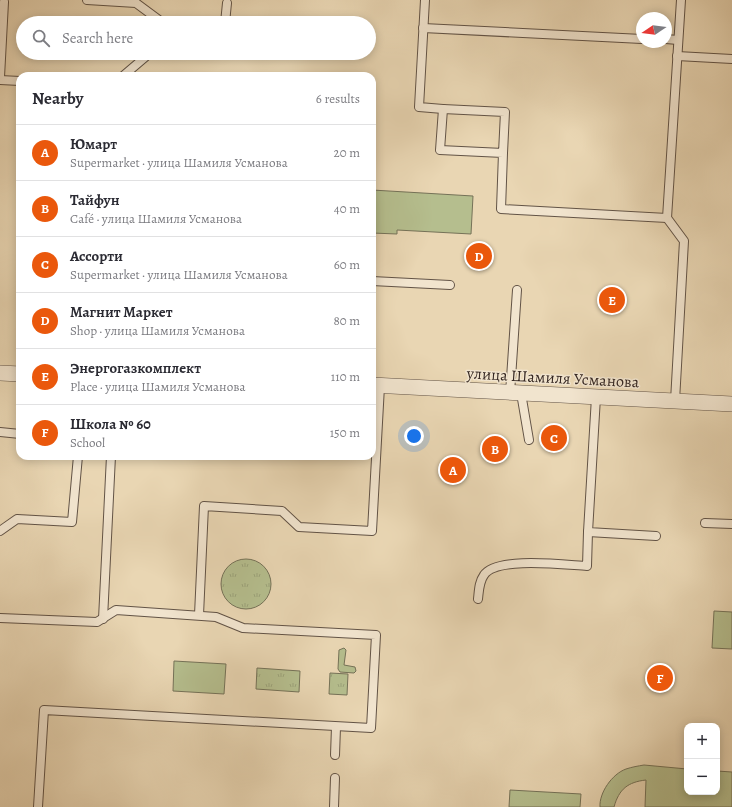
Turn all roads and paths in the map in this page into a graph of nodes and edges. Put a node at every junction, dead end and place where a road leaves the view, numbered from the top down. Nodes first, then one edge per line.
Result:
1 (87, 0) edge
2 (425, 0) edge
3 (681, 0) edge
4 (4, 2) dead end
5 (227, 3) dead end
6 (154, 16) edge
7 (226, 16) edge
8 (423, 28) junction
9 (636, 39) edge
10 (672, 40) edge
11 (678, 40) junction
12 (677, 56) junction
13 (732, 59) edge
14 (142, 60) edge
15 (128, 72) edge
16 (0, 78) edge
17 (16, 80) edge
18 (443, 109) junction
19 (503, 153) junction
20 (667, 218) junction
21 (376, 281) edge
22 (450, 285) dead end
23 (517, 290) dead end
24 (0, 373) edge
25 (16, 374) edge
26 (376, 386) edge
27 (516, 393) junction
28 (596, 397) junction
29 (675, 401) junction
30 (732, 404) edge
31 (0, 432) edge
32 (16, 434) edge
33 (529, 440) dead end
34 (78, 460) edge
35 (111, 460) edge
36 (374, 460) edge
37 (704, 523) dead end
38 (732, 524) edge
39 (0, 532) edge
40 (588, 532) junction
41 (656, 536) dead end
42 (478, 599) dead end
43 (199, 615) junction
44 (0, 618) edge
45 (103, 619) junction
46 (336, 727) junction
47 (335, 754) dead end
48 (335, 778) dead end
49 (38, 807) edge
50 (334, 807) edge

1 - 6 lane
2 - 8 lane
3 - 11 lane
4 - 16 lane
5 - 7 lane
8 - 9 lane
8 - 18 lane
10 - 11 lane
11 - 12 lane
12 - 13 lane
12 - 20 lane
14 - 15 lane
16 - 17 lane
18 - 19 lane
18 - 19 lane
19 - 20 lane
20 - 29 lane
21 - 22 lane
23 - 27 lane
24 - 25 street
26 - 27 street, улица Шамиля Усманова
27 - 28 street, улица Шамиля Усманова
27 - 33 lane
28 - 29 street, улица Шамиля Усманова
28 - 40 lane
29 - 30 street, улица Шамиля Усманова
31 - 32 lane
34 - 39 lane
35 - 45 lane
36 - 43 lane
37 - 38 lane
40 - 41 lane
40 - 42 lane
43 - 45 lane
43 - 46 lane
44 - 45 lane
46 - 47 lane
46 - 49 lane
48 - 50 lane

